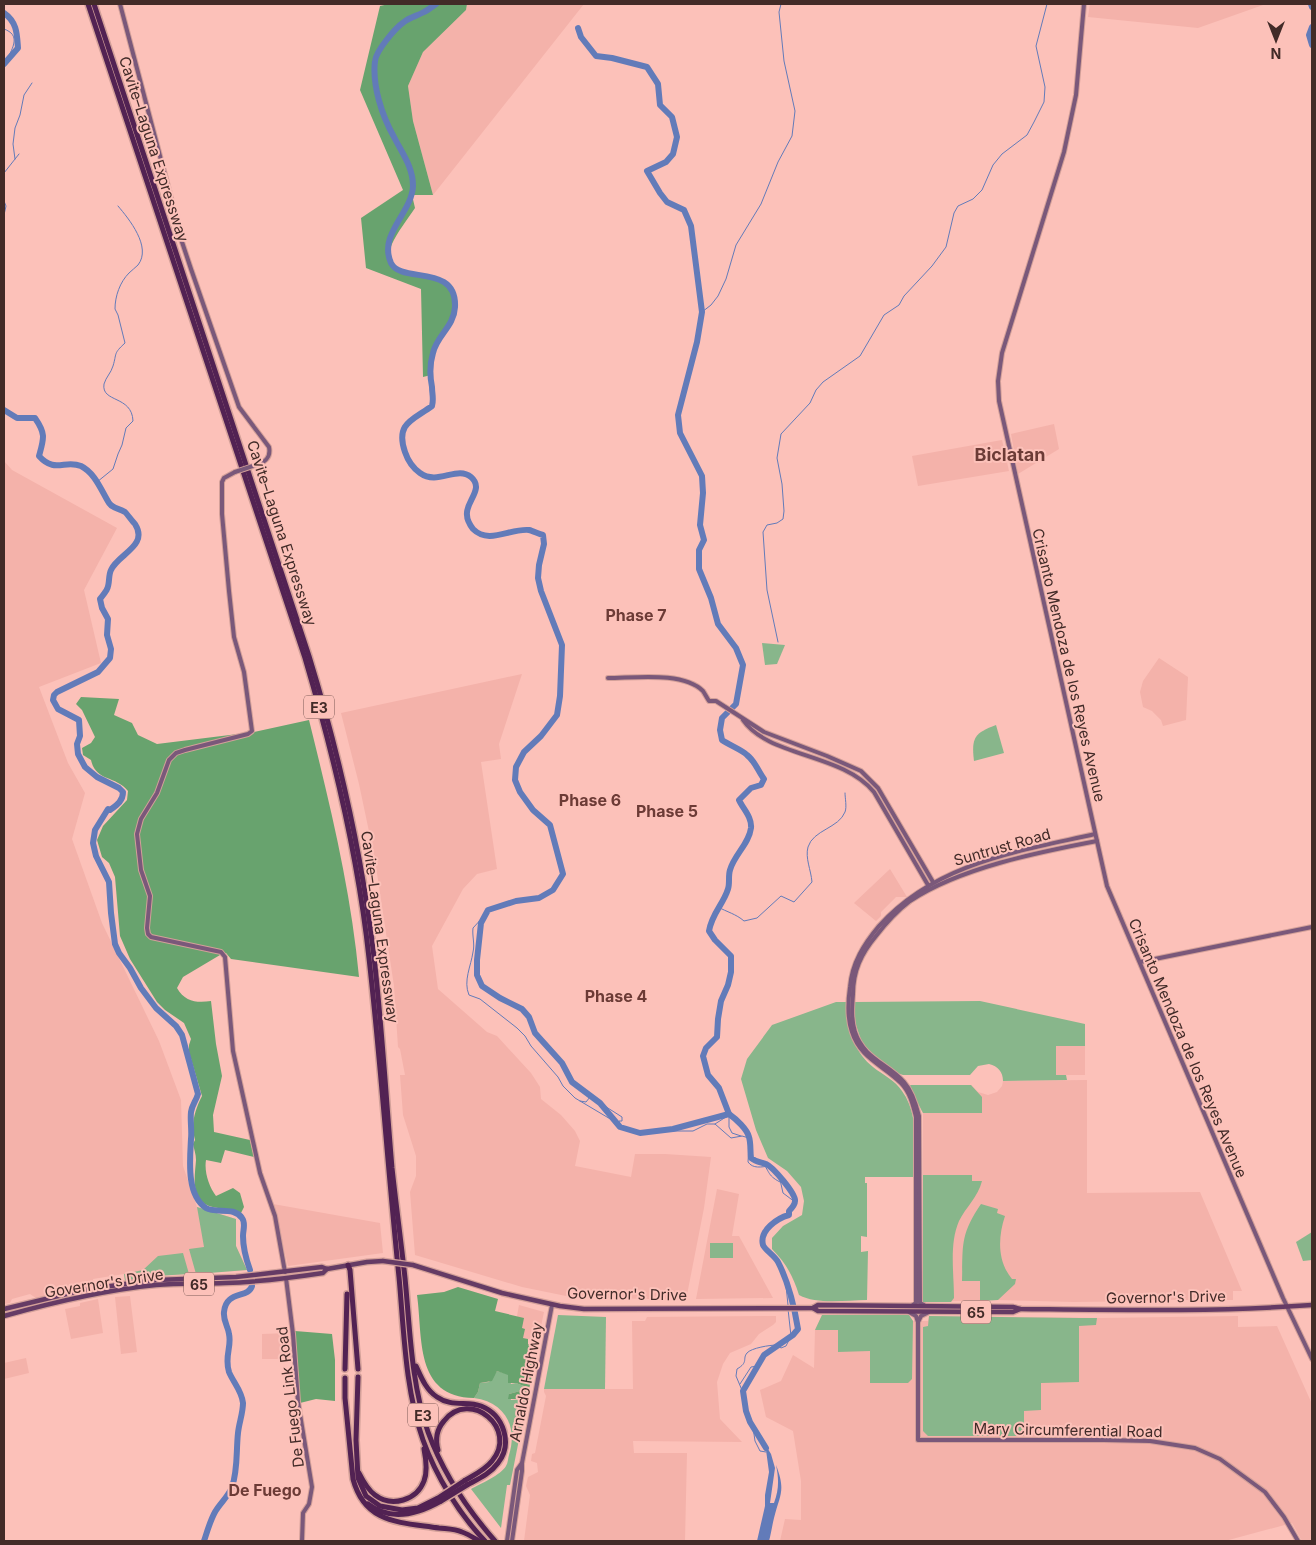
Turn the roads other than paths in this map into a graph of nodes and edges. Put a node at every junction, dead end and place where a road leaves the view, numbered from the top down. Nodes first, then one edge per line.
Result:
1 (88, 4) edge
2 (94, 4) edge
3 (120, 4) edge
4 (1084, 4) edge
5 (608, 678) dead end
6 (713, 696) dead end
7 (717, 702) junction
8 (743, 720) junction
9 (1095, 834) junction
10 (1097, 841) junction
11 (933, 882) junction
12 (928, 885) junction
13 (1312, 927) edge
14 (1140, 962) junction
15 (902, 1082) junction
16 (348, 1265) junction
17 (286, 1275) junction
18 (241, 1280) junction
19 (30, 1302) junction
20 (1312, 1304) edge
21 (552, 1305) junction
22 (910, 1306) junction
23 (926, 1306) junction
24 (1287, 1306) junction
25 (31, 1308) junction
26 (816, 1308) junction
27 (4, 1309) edge
28 (1020, 1309) junction
29 (907, 1311) junction
30 (932, 1311) junction
31 (4, 1316) edge
32 (918, 1322) junction
33 (413, 1357) junction
34 (1312, 1359) edge
35 (344, 1369) dead end
36 (358, 1369) dead end
37 (345, 1378) dead end
38 (358, 1378) dead end
39 (422, 1439) junction
40 (522, 1463) junction
41 (357, 1466) junction
42 (444, 1469) junction
43 (466, 1483) junction
44 (361, 1497) junction
45 (440, 1499) junction
46 (302, 1541) edge
47 (479, 1541) edge
48 (485, 1541) edge
49 (495, 1541) edge
50 (507, 1541) edge
51 (512, 1541) edge
52 (1298, 1541) edge

1 - 39 highway, Cavite–Laguna Expressway / E3
2 - 33 highway, Cavite–Laguna Expressway / E3
3 - 17 street, De Fuego Link Road, bridge
4 - 9 street, Crisanto Mendoza de los Reyes Avenue
5 - 7 street
6 - 7 street
7 - 8 street
8 - 11 street
8 - 12 street
9 - 10 street, Crisanto Mendoza de los Reyes Avenue
9 - 11 street, Suntrust Road
10 - 14 street, Crisanto Mendoza de los Reyes Avenue
10 - 15 street, Suntrust Road
11 - 12 street, Suntrust Road
12 - 15 street, Suntrust Road
13 - 14 street
14 - 24 street, Crisanto Mendoza de los Reyes Avenue
15 - 22 street
15 - 23 street
16 - 17 main road, Governor's Drive / 65
16 - 21 main road, Governor's Drive / 65, bridge
16 - 35 highway
16 - 36 highway
17 - 18 main road, Governor's Drive / 65
17 - 46 street, De Fuego Link Road
18 - 19 main road, Governor's Drive / 65
18 - 25 main road, Governor's Drive / 65
19 - 25 main road
19 - 27 main road, Governor's Drive / 65
20 - 24 main road, Governor's Drive / 65
21 - 26 main road, Governor's Drive / 65
21 - 40 street, Arnaldo Highway
22 - 23 main road, Governor's Drive / 65
22 - 26 main road, Governor's Drive / 65
23 - 28 main road, Governor's Drive / 65
24 - 28 main road, Governor's Drive / 65
24 - 34 street, Crisanto Mendoza de los Reyes Avenue
25 - 31 main road, Governor's Drive / 65
26 - 29 main road, Governor's Drive / 65
28 - 30 main road, Governor's Drive / 65
29 - 30 main road, Governor's Drive / 65
29 - 32 street
30 - 32 street
32 - 52 street, Mary Circumferential Road
33 - 42 highway, Cavite–Laguna Expressway / E3
33 - 43 highway
37 - 44 highway
38 - 41 highway
39 - 41 highway
39 - 48 highway, Cavite–Laguna Expressway / E3
40 - 50 street, Arnaldo Highway
40 - 51 street, Arnaldo Highway
41 - 45 highway
42 - 43 highway
42 - 49 highway, Cavite–Laguna Expressway / E3
43 - 45 highway, bridge
44 - 45 highway
44 - 47 highway

